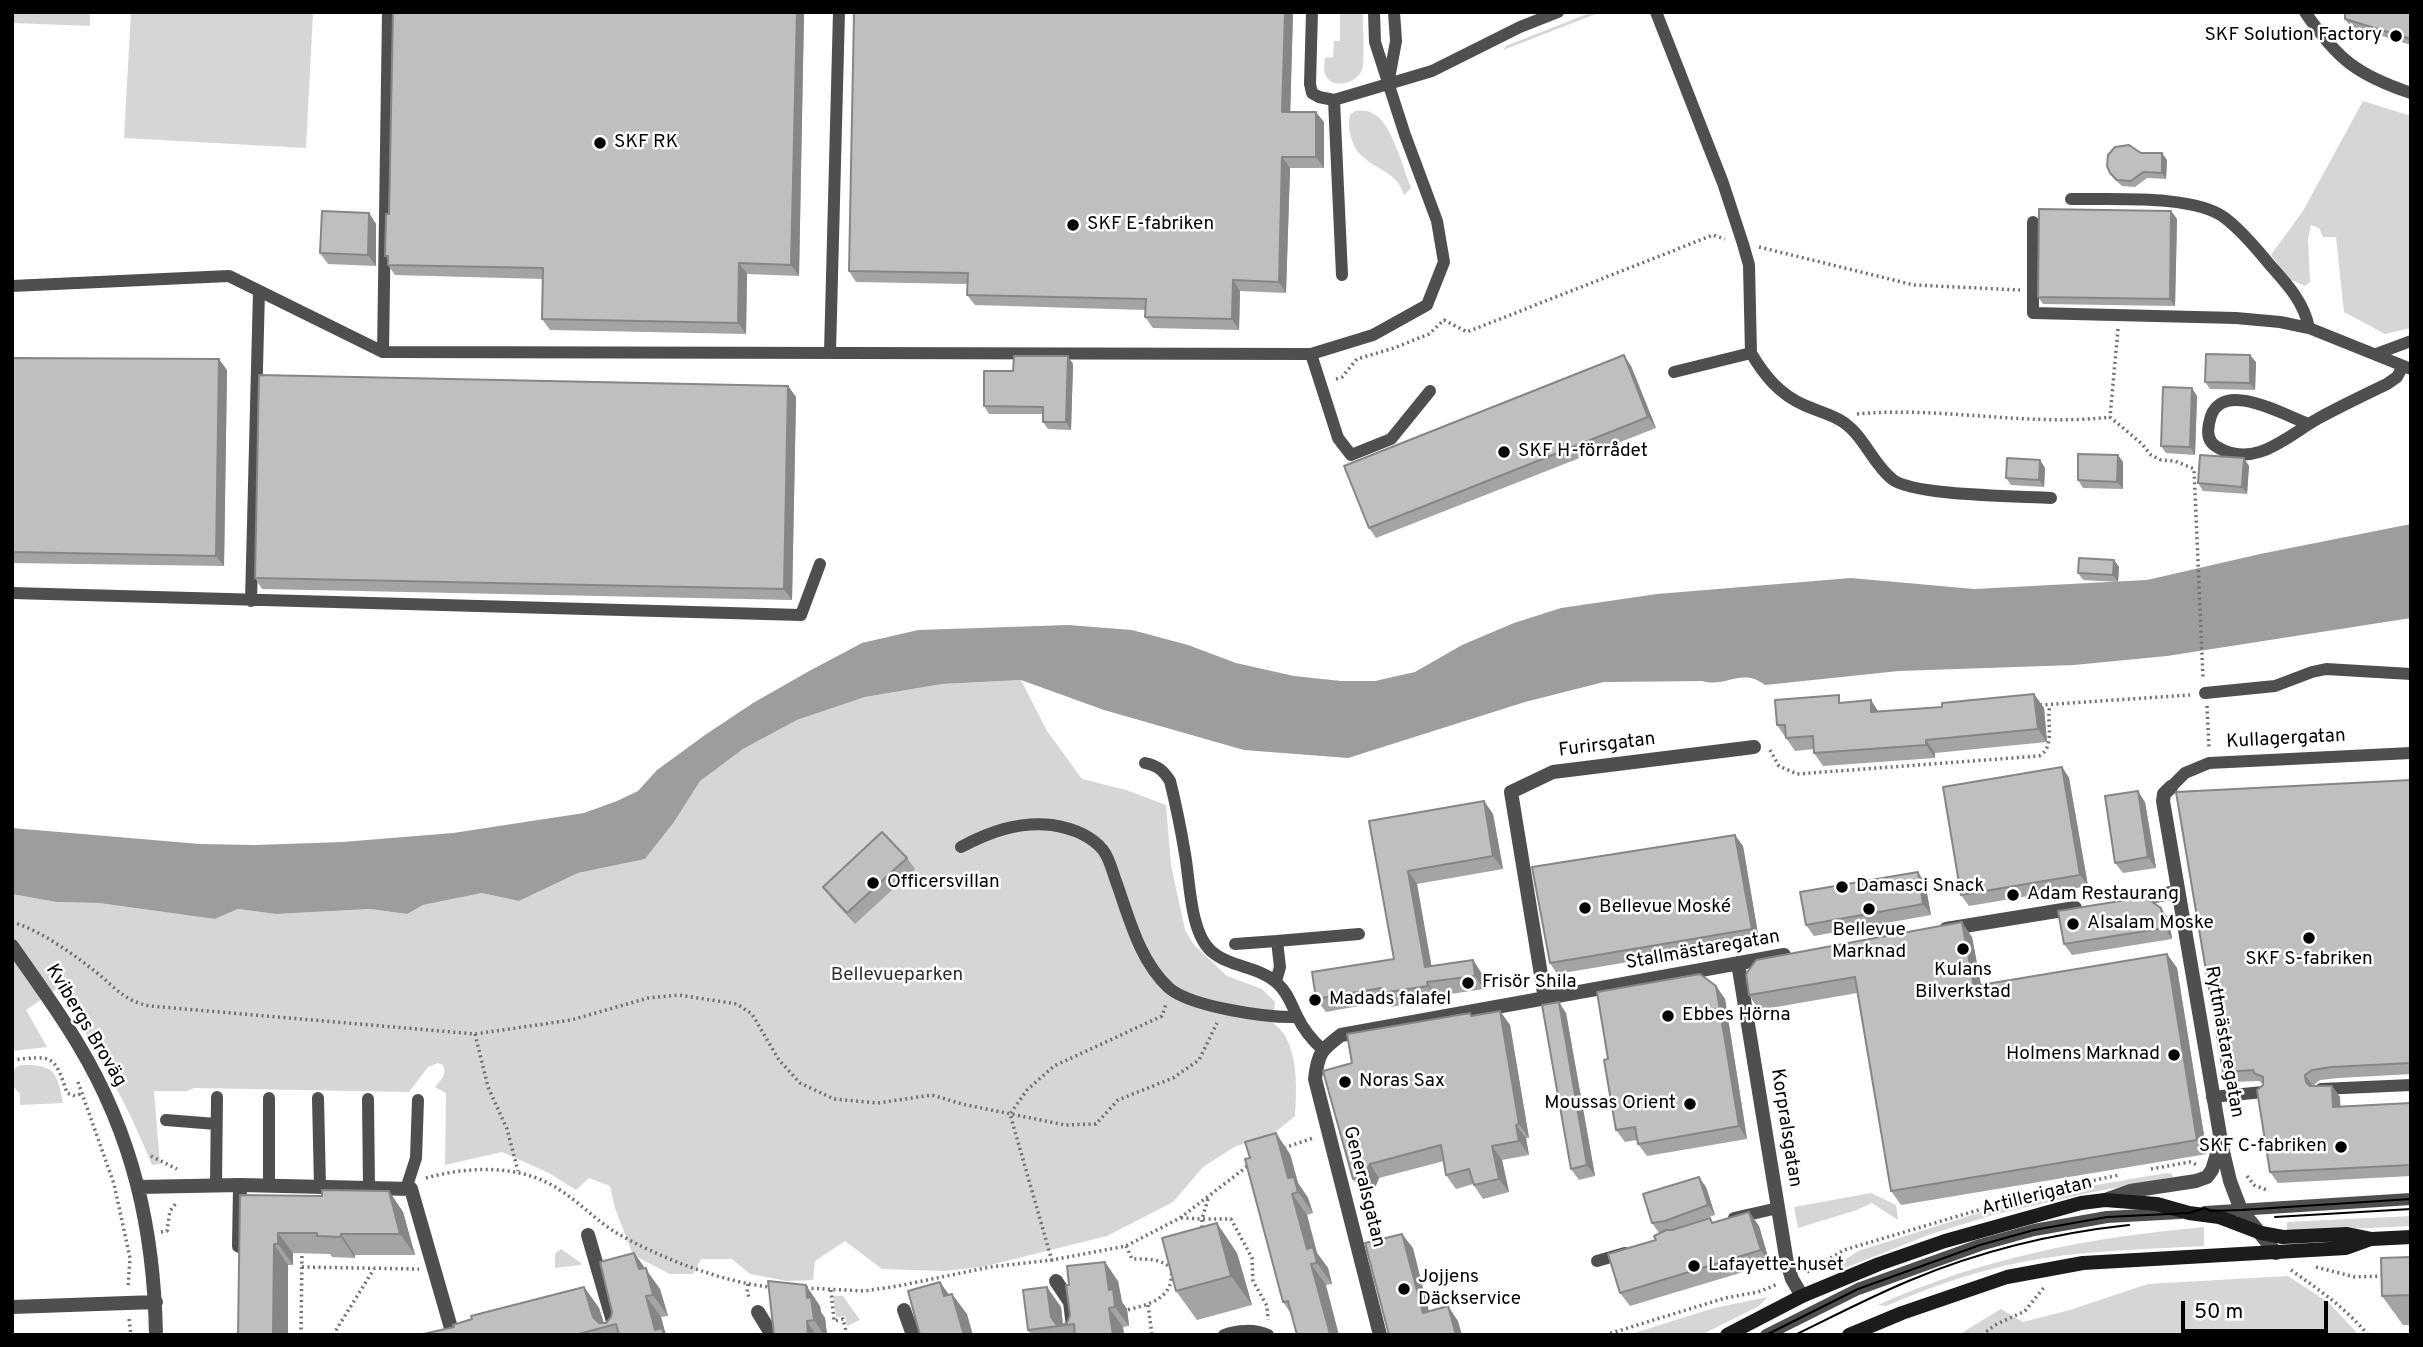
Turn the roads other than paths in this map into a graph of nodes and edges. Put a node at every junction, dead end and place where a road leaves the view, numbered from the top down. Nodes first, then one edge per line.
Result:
1 (388, 12) edge
2 (838, 12) edge
3 (1312, 12) edge
4 (1374, 12) edge
5 (1394, 12) edge
6 (1558, 12) edge
7 (1656, 12) edge
8 (2305, 12) edge
9 (1388, 83) junction
10 (2411, 93) edge
11 (1334, 100) junction
12 (2071, 199) dead end
13 (2033, 222) dead end
14 (1342, 275) dead end
15 (12, 286) edge
16 (260, 291) junction
17 (2309, 328) junction
18 (2411, 341) edge
19 (383, 352) junction
20 (830, 352) junction
21 (1751, 353) junction
22 (1311, 354) junction
23 (2376, 354) junction
24 (2407, 368) edge
25 (1674, 372) dead end
26 (1430, 391) dead end
27 (2309, 424) junction
28 (2051, 498) dead end
29 (820, 564) dead end
30 (12, 593) edge
31 (251, 601) junction
32 (2411, 674) edge
33 (2205, 694) road end
34 (1754, 747) road end
35 (2411, 753) edge
36 (1145, 763) dead end
37 (2171, 787) joint
38 (961, 848) dead end
39 (2178, 892) junction
40 (2111, 902) edge
41 (2084, 907) edge
42 (1937, 931) edge
43 (1359, 934) dead end
44 (1277, 941) junction
45 (1235, 944) dead end
46 (12, 946) edge
47 (1804, 952) edge
48 (1738, 963) junction
49 (1276, 981) junction
50 (1545, 999) junction
51 (1297, 1017) junction
52 (1322, 1050) junction
53 (2411, 1085) edge
54 (2321, 1089) edge
55 (2263, 1091) edge
56 (217, 1097) dead end
57 (2212, 1097) junction
58 (269, 1098) dead end
59 (318, 1098) dead end
60 (368, 1098) dead end
61 (418, 1100) dead end
62 (166, 1120) dead end
63 (216, 1124) junction
64 (2221, 1141) junction
65 (216, 1185) junction
66 (240, 1185) junction
67 (269, 1186) junction
68 (320, 1187) junction
69 (139, 1188) junction
70 (369, 1188) junction
71 (409, 1189) junction
72 (2411, 1199) edge
73 (2105, 1200) junction
74 (1778, 1208) junction
75 (2241, 1210) junction
76 (2189, 1213) junction
77 (1724, 1221) edge
78 (2261, 1233) junction
79 (588, 1236) dead end
80 (2411, 1237) edge
81 (2372, 1239) junction
82 (1637, 1249) edge
83 (2276, 1253) junction
84 (1597, 1261) dead end
85 (239, 1267) edge
86 (1056, 1281) dead end
87 (12, 1296) edge
88 (1802, 1296) junction
89 (156, 1302) junction
90 (12, 1307) edge
91 (904, 1310) dead end
92 (758, 1312) dead end
93 (1266, 1333) edge
94 (156, 1335) edge
95 (453, 1335) edge
96 (617, 1335) edge
97 (772, 1335) edge
98 (913, 1335) edge
99 (1074, 1335) edge
100 (1224, 1335) edge
101 (1380, 1335) edge
102 (1727, 1335) edge
103 (1766, 1335) edge
104 (1849, 1335) edge

1 - 19 lane
2 - 20 lane
3 - 11 lane
4 - 9 lane
5 - 9 lane
6 - 9 lane
7 - 21 lane
8 - 10 lane
9 - 11 lane
9 - 22 lane
11 - 14 lane
12 - 17 lane
13 - 17 lane
15 - 16 lane
16 - 19 lane
16 - 31 lane
17 - 23 lane
18 - 23 lane
19 - 20 lane
20 - 22 lane
21 - 25 lane
21 - 28 lane
22 - 26 lane
23 - 24 lane
24 - 27 lane
27 - 27 lane
29 - 31 lane
30 - 31 lane
32 - 33 lane
34 - 50 street, Furirsgatan
35 - 37 lane, Kullagergatan
36 - 49 lane
37 - 39 street, Ryttmästaregatan
38 - 51 lane
39 - 40 street
39 - 57 street, Ryttmästaregatan
41 - 42 street
43 - 44 lane
44 - 45 lane
44 - 49 lane
46 - 69 street, Kvibergs Broväg
47 - 48 street, Stallmästaregatan
48 - 50 street, Stallmästaregatan
48 - 74 street, Korpralsgatan
49 - 51 lane
50 - 52 street, Stallmästaregatan
51 - 52 lane
52 - 101 street, Generalsgatan
53 - 54 lane
55 - 57 lane
56 - 63 lane
57 - 64 street, Ryttmästaregatan
58 - 67 lane
59 - 68 lane
60 - 70 lane
61 - 71 lane
62 - 63 lane
63 - 65 lane
64 - 73 street, Ryttmästaregatan
64 - 75 street, Ryttmästaregatan
65 - 66 street
65 - 69 street
66 - 67 street
66 - 85 street
67 - 68 street
68 - 70 street
69 - 89 street, Kvibergs Broväg
70 - 71 street
71 - 95 street
72 - 75 lane
73 - 76 main road, Artillerigatan
73 - 88 main road, Artillerigatan
74 - 77 lane
74 - 88 street, Korpralsgatan
75 - 76 lane
75 - 78 street, Ryttmästaregatan
76 - 78 main road, Artillerigatan
76 - 103 lane
78 - 81 main road, Artillerigatan
78 - 83 street, Ryttmästaregatan
79 - 96 street
80 - 81 main road, Artillerigatan
81 - 83 main road, Artillerigatan
82 - 84 lane
83 - 104 main road, Artillerigatan
86 - 99 street
87 - 90 street
88 - 102 main road, Artillerigatan
89 - 90 street
89 - 94 street, Kvibergs Broväg
91 - 98 street
92 - 97 street
93 - 100 lane

